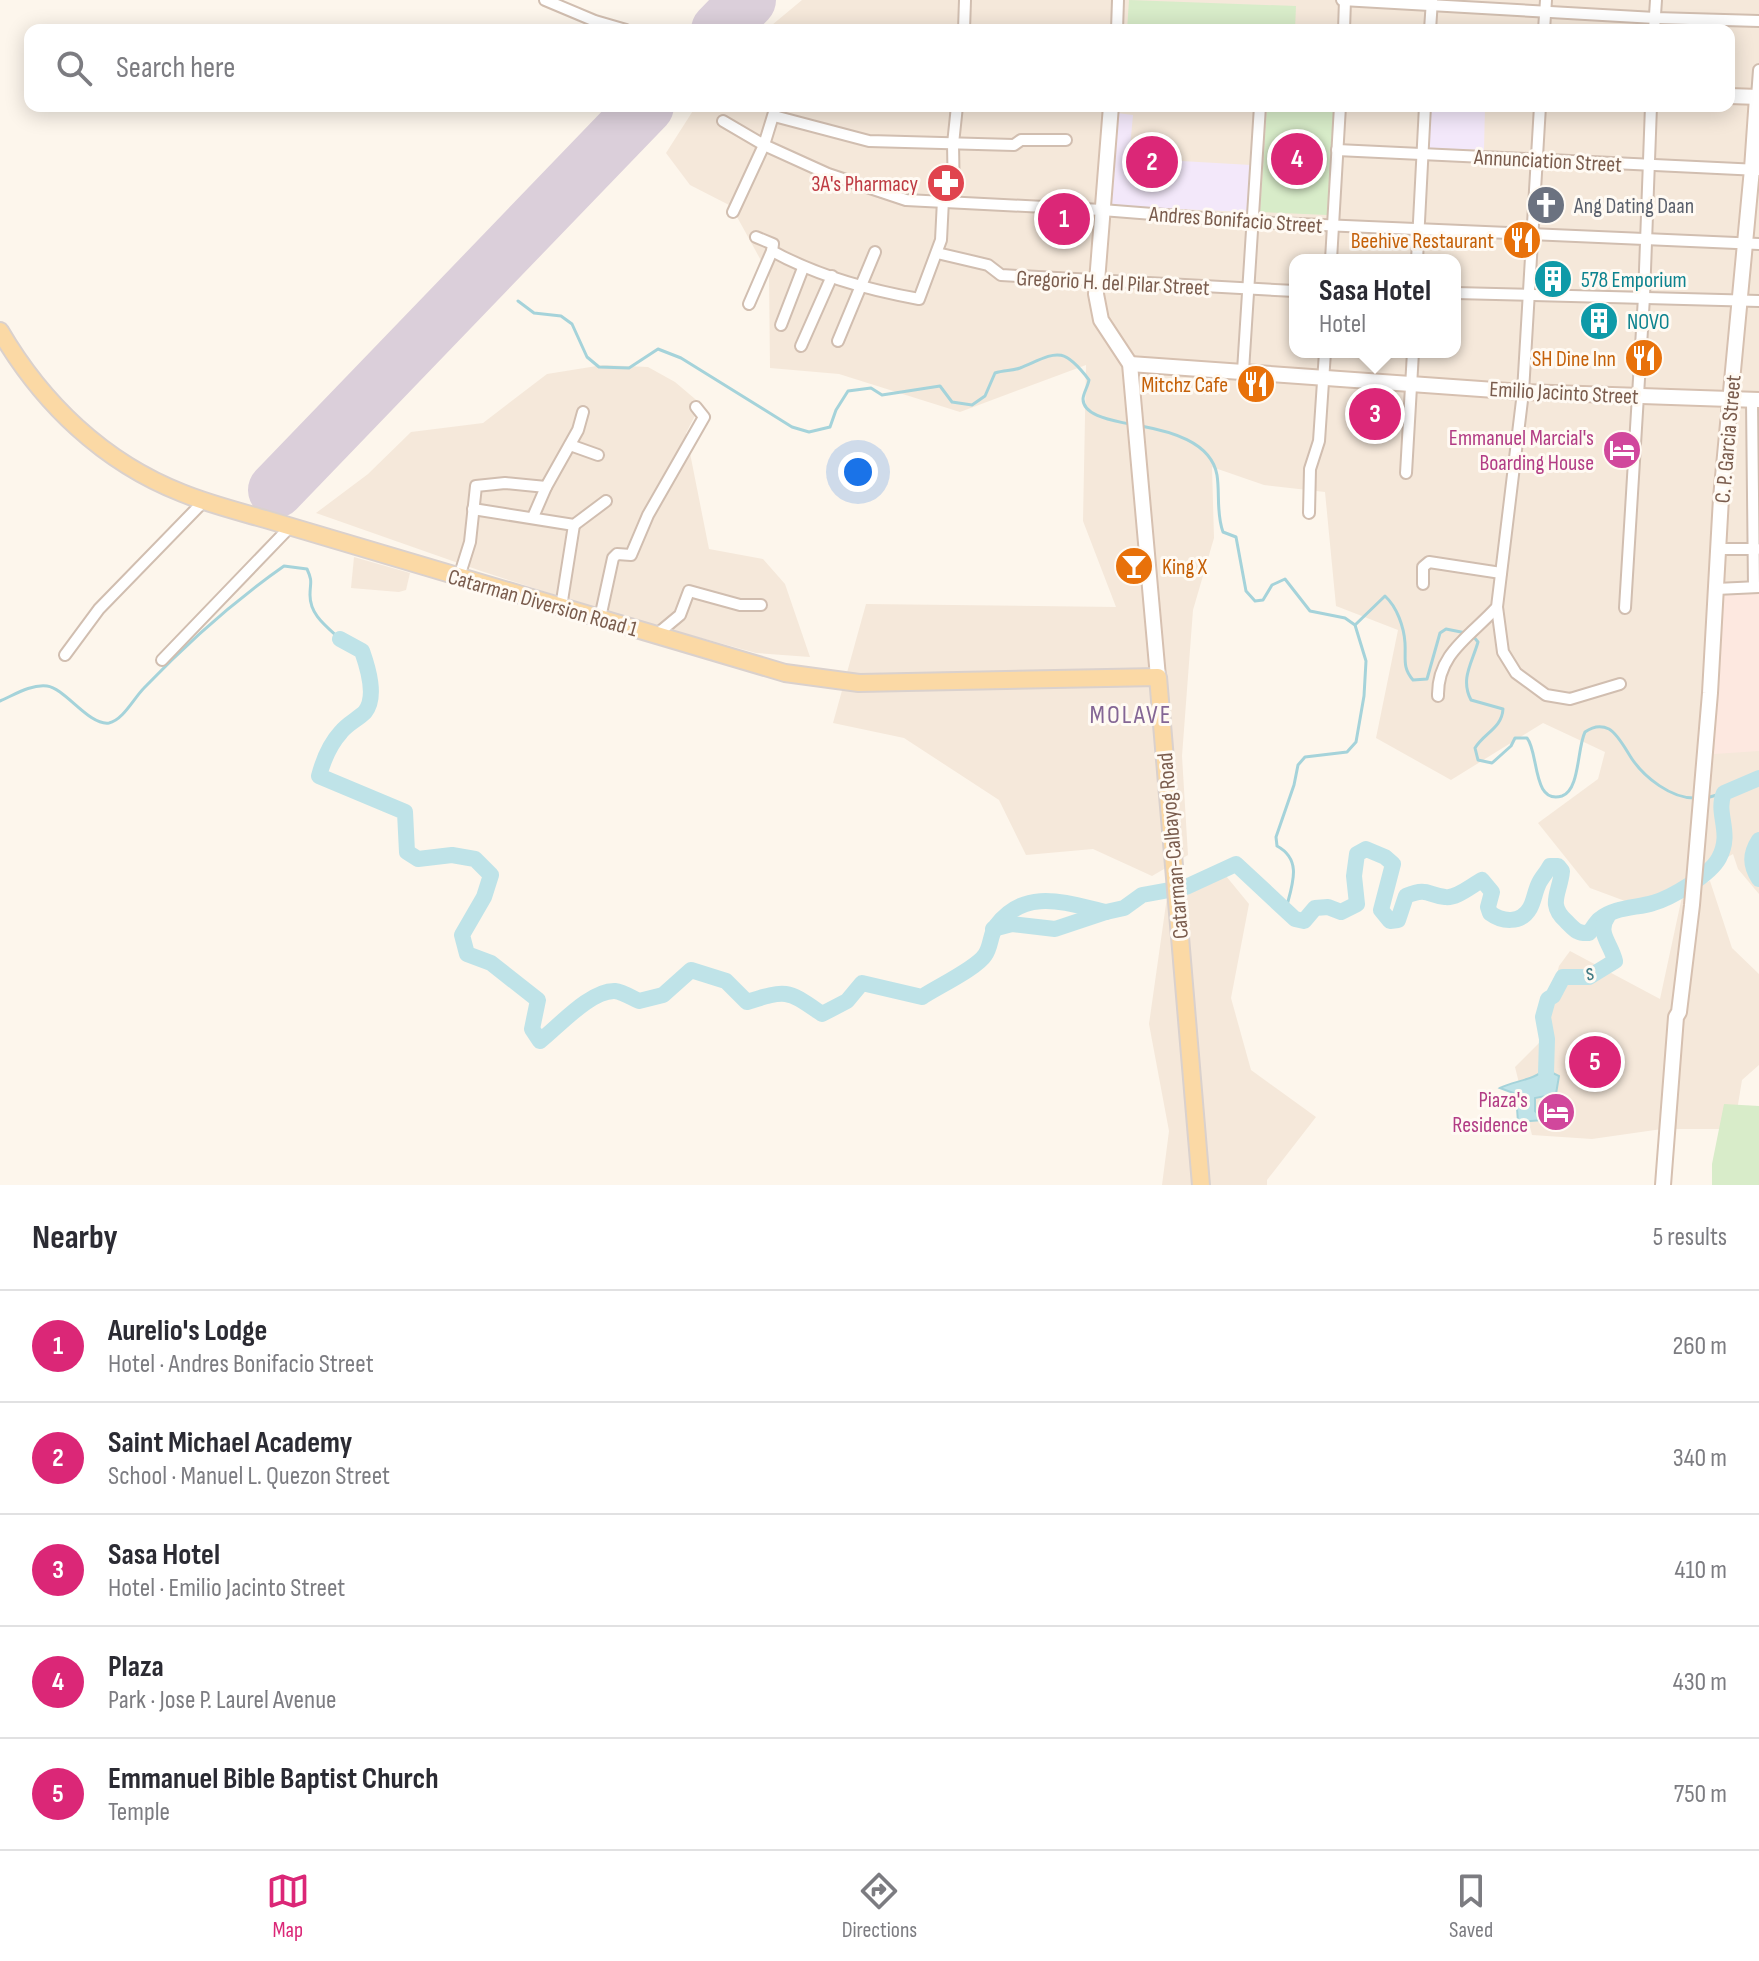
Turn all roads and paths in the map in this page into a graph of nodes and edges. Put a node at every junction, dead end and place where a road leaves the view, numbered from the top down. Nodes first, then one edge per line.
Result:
1 (545, 0) edge
2 (965, 0) edge
3 (1118, 0) edge
4 (1344, 0) edge
5 (1656, 0) edge
6 (1431, 2) edge
7 (1546, 5) edge
8 (1655, 18) junction
9 (1759, 21) edge
10 (605, 24) edge
11 (964, 24) edge
12 (1117, 24) edge
13 (1344, 24) edge
14 (1430, 24) edge
15 (1654, 24) edge
16 (1759, 70) edge
17 (1735, 96) edge
18 (1758, 97) edge
19 (775, 112) edge
20 (778, 112) edge
21 (956, 112) edge
22 (1110, 112) edge
23 (1260, 112) edge
24 (1340, 112) edge
25 (1425, 112) edge
26 (1540, 112) edge
27 (1651, 112) edge
28 (723, 121) dead end
29 (1066, 140) dead end
30 (953, 144) junction
31 (764, 145) junction
32 (1337, 150) junction
33 (1422, 154) junction
34 (1538, 160) junction
35 (1649, 165) junction
36 (1756, 170) edge
37 (949, 200) junction
38 (1102, 210) junction
39 (733, 212) dead end
40 (1254, 222) junction
41 (1333, 226) junction
42 (1419, 230) junction
43 (1534, 235) junction
44 (756, 237) dead end
45 (1647, 239) junction
46 (1752, 244) edge
47 (772, 251) junction
48 (875, 252) dead end
49 (937, 253) junction
50 (1331, 254) edge
51 (1417, 254) edge
52 (803, 268) junction
53 (832, 276) junction
54 (1096, 280) junction
55 (863, 287) junction
56 (1249, 289) junction
57 (1289, 291) edge
58 (1461, 293) edge
59 (1530, 296) junction
60 (1644, 297) junction
61 (1739, 300) junction
62 (1759, 301) edge
63 (749, 304) dead end
64 (781, 325) dead end
65 (0, 331) edge
66 (838, 341) dead end
67 (801, 346) dead end
68 (1325, 358) edge
69 (1413, 358) edge
70 (1130, 364) junction
71 (1243, 371) junction
72 (1324, 377) junction
73 (1411, 383) junction
74 (1523, 392) junction
75 (1636, 396) junction
76 (1729, 400) junction
77 (1755, 400) edge
78 (696, 407) dead end
79 (583, 412) dead end
80 (570, 445) junction
81 (598, 455) dead end
82 (1406, 473) dead end
83 (546, 487) junction
84 (205, 500) junction
85 (606, 501) dead end
86 (473, 509) junction
87 (1309, 513) dead end
88 (1756, 513) edge
89 (533, 517) junction
90 (574, 525) junction
91 (290, 527) junction
92 (1718, 549) junction
93 (1756, 549) edge
94 (1501, 573) junction
95 (459, 577) junction
96 (1423, 584) dead end
97 (1757, 587) edge
98 (1716, 589) junction
99 (761, 605) dead end
100 (561, 607) junction
101 (1497, 607) junction
102 (1625, 608) dead end
103 (600, 618) junction
104 (656, 635) junction
105 (65, 655) dead end
106 (162, 660) dead end
107 (1158, 677) junction
108 (1620, 684) dead end
109 (1438, 696) dead end
110 (1201, 1185) edge
111 (1666, 1185) edge

1 - 10 street
2 - 11 street
3 - 12 street
4 - 6 street
4 - 13 street
5 - 8 street
6 - 7 street
6 - 14 street
7 - 8 street
8 - 9 street
8 - 15 street
16 - 18 street, C. P. Garcia Street
17 - 18 main road
18 - 36 main road, C. P. Garcia Street
19 - 31 street
20 - 30 street
21 - 30 street
22 - 38 main road
23 - 40 street
24 - 32 street
25 - 33 street
26 - 34 street
27 - 35 street
28 - 31 street, Andres Bonifacio Street
29 - 30 street
30 - 37 street
31 - 37 street, Andres Bonifacio Street
31 - 39 street
32 - 33 street, Annunciation Street
32 - 41 street
33 - 34 street, Annunciation Street
33 - 42 street
34 - 35 street, Annunciation Street
34 - 43 street
35 - 36 street, Annunciation Street
35 - 45 street
36 - 46 main road, C. P. Garcia Street
37 - 38 street, Andres Bonifacio Street
37 - 49 street
38 - 40 street, Andres Bonifacio Street
38 - 54 main road
40 - 41 street, Andres Bonifacio Street
40 - 56 street
41 - 42 street, Andres Bonifacio Street
41 - 50 street
42 - 43 street, Andres Bonifacio Street
42 - 51 street
43 - 45 street, Andres Bonifacio Street
43 - 59 street
44 - 47 street
45 - 46 street, Andres Bonifacio Street
45 - 60 street
46 - 61 main road, C. P. Garcia Street
47 - 52 street
47 - 63 street
48 - 55 street
49 - 54 street, Gregorio H. del Pilar Street
49 - 55 street
52 - 53 street
52 - 64 street
53 - 55 street
53 - 67 street
54 - 56 street, Gregorio H. del Pilar Street
54 - 70 main road
55 - 66 street
56 - 57 street, Gregorio H. del Pilar Street
56 - 71 street
58 - 59 street
59 - 60 street
59 - 74 street
60 - 61 street
60 - 75 street
61 - 62 street
61 - 76 main road, C. P. Garcia Street
65 - 84 main road, Catarman Diversion Road 1
68 - 72 street
69 - 73 street
70 - 71 main road, Emilio Jacinto Street
70 - 107 main road, Catarman-Calbayog Road
71 - 72 main road, Emilio Jacinto Street
72 - 73 main road, Emilio Jacinto Street
72 - 87 street
73 - 74 main road, Emilio Jacinto Street
73 - 82 street
74 - 75 main road, Emilio Jacinto Street
74 - 94 street
75 - 76 main road, Emilio Jacinto Street
75 - 102 street
76 - 77 main road, Emilio Jacinto Street
76 - 92 main road, C. P. Garcia Street
77 - 88 street
78 - 103 street
79 - 80 street
80 - 81 street
80 - 83 street
83 - 86 street
83 - 89 street
84 - 91 main road, Catarman Diversion Road 1
84 - 105 street
85 - 90 street
86 - 89 street
86 - 95 street
88 - 93 street
89 - 90 street
90 - 100 street
91 - 95 main road, Catarman Diversion Road 1
91 - 106 street
92 - 93 street
92 - 98 main road, C. P. Garcia Street
93 - 97 street
94 - 96 street
94 - 101 street
95 - 100 main road, Catarman Diversion Road 1
97 - 98 street
98 - 111 main road, C. P. Garcia Street
99 - 104 street
100 - 103 main road, Catarman Diversion Road 1
101 - 108 street
101 - 109 street
103 - 104 main road, Catarman Diversion Road 1
104 - 107 main road, Catarman Diversion Road 1
107 - 110 main road, Catarman-Calbayog Road

